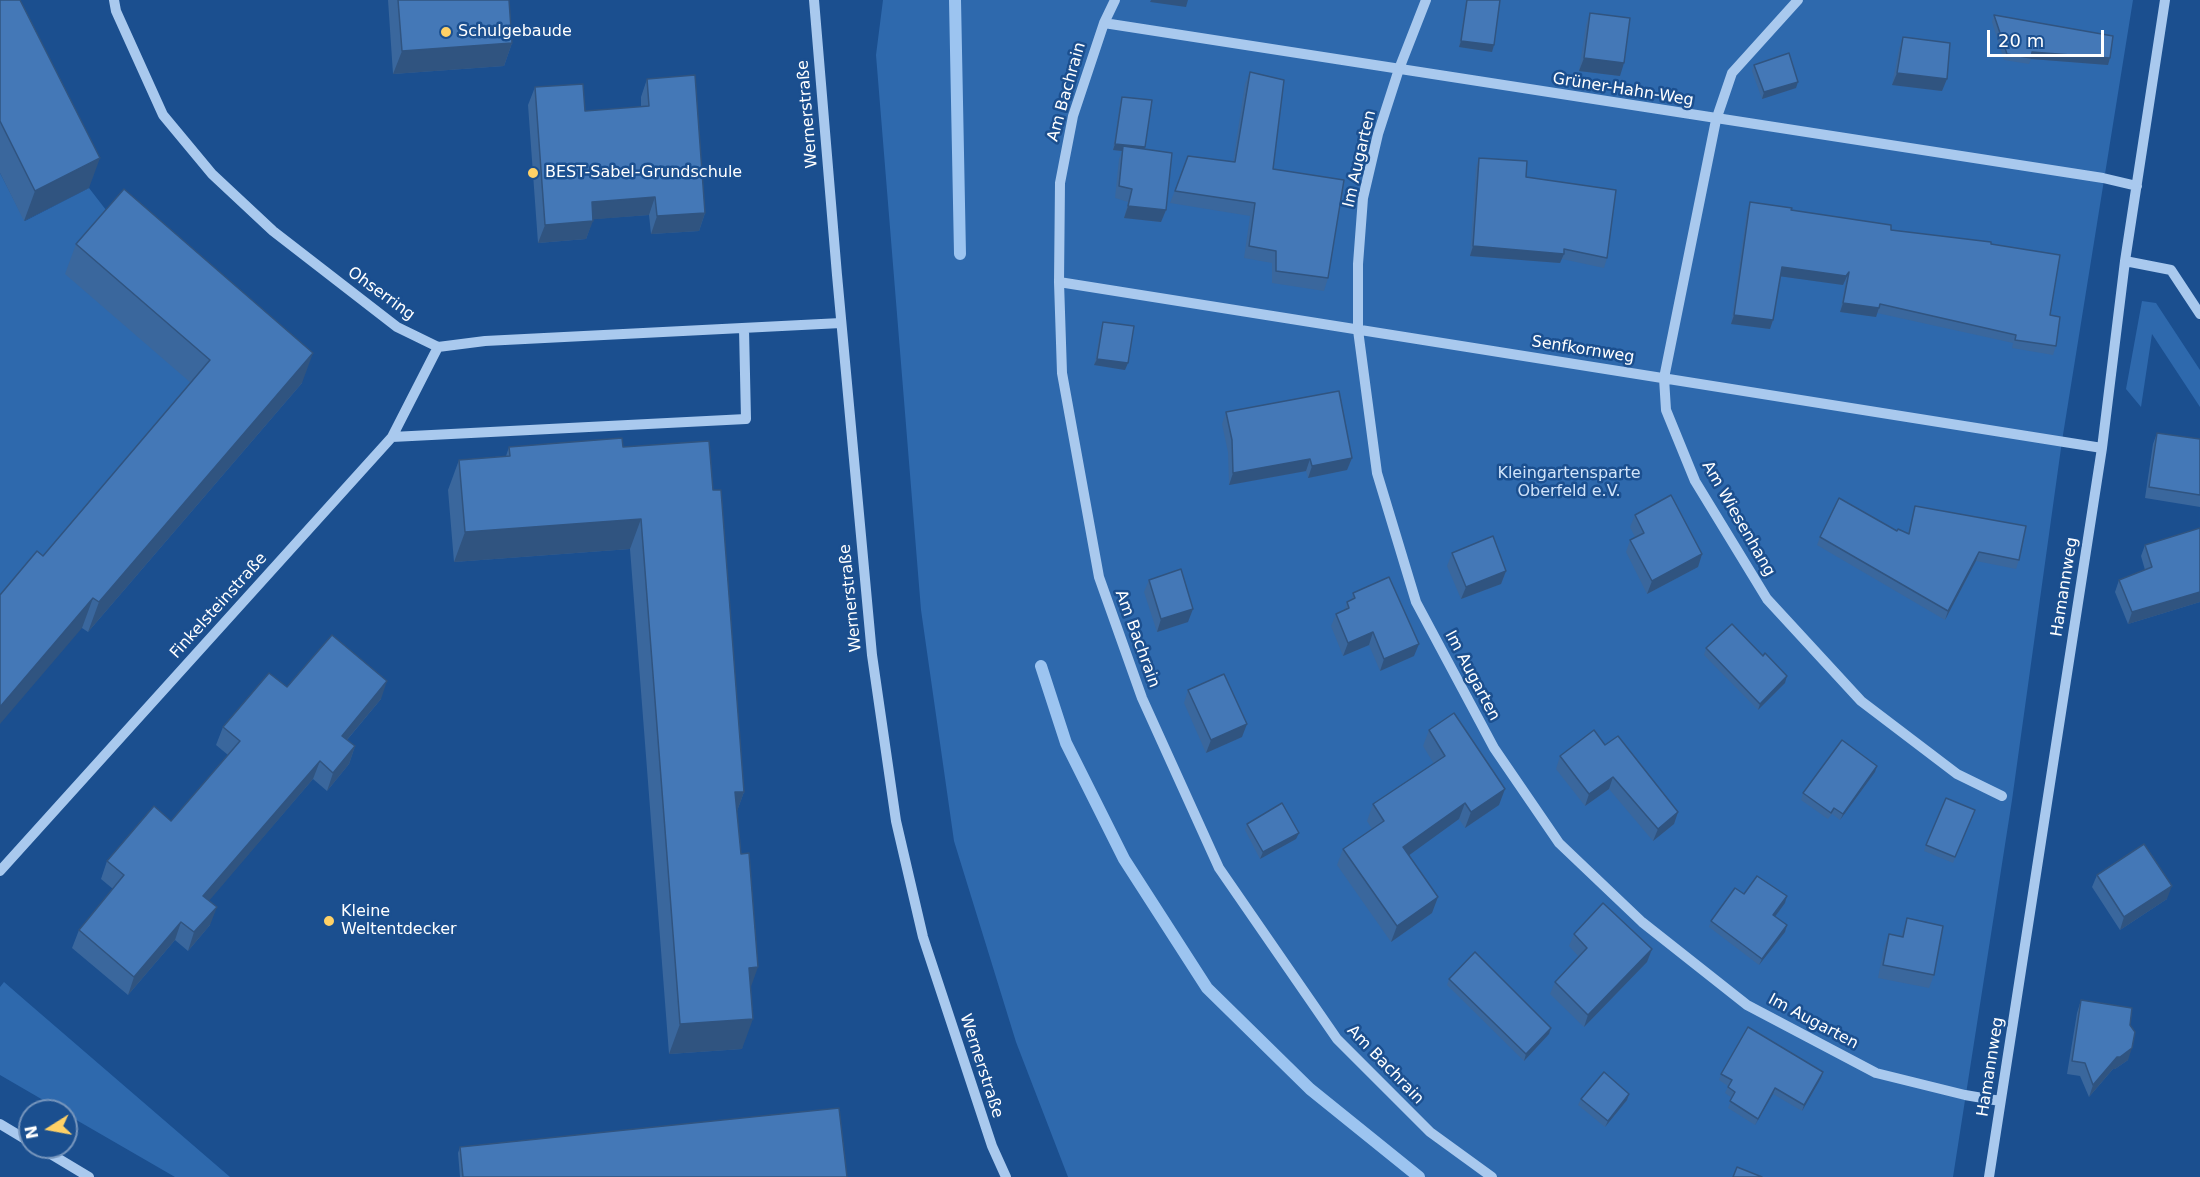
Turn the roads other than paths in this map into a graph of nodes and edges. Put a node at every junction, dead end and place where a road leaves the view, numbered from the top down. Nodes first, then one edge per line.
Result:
1 (114, 0) edge
2 (814, 0) edge
3 (1114, 0) edge
4 (1426, 0) edge
5 (1798, 0) edge
6 (2165, 0) edge
7 (1104, 23) junction
8 (1399, 69) junction
9 (1716, 120) junction
10 (2137, 186) junction
11 (2125, 261) junction
12 (1059, 282) junction
13 (2200, 314) edge
14 (841, 323) junction
15 (744, 329) junction
16 (1358, 330) junction
17 (438, 347) junction
18 (1664, 378) junction
19 (392, 437) junction
20 (2102, 448) junction
21 (2002, 795) dead end
22 (0, 871) edge
23 (2000, 1101) junction
24 (0, 1124) edge
25 (18, 1135) edge
26 (59, 1159) edge
27 (89, 1177) edge
28 (1006, 1177) edge
29 (1492, 1177) edge
30 (1989, 1177) edge

1 - 17 street, Ohserring
2 - 14 street, Wernerstraße
3 - 7 street, Am Bachrain
4 - 8 street, Im Augarten
5 - 9 street, Am Wiesenhang
6 - 10 street, Hamannweg
7 - 8 street, Grüner-Hahn-Weg
7 - 12 street, Am Bachrain
8 - 9 street, Grüner-Hahn-Weg
8 - 16 street, Im Augarten
9 - 10 street, Grüner-Hahn-Weg
9 - 18 street, Am Wiesenhang
10 - 11 street, Hamannweg
11 - 13 street
11 - 20 street, Hamannweg
12 - 16 street, Senfkornweg
12 - 29 street, Am Bachrain
14 - 15 street
14 - 28 street, Wernerstraße
15 - 17 street
15 - 19 street
16 - 18 street, Senfkornweg
16 - 23 street, Im Augarten
17 - 19 street, Finkelsteinstraße
18 - 20 street, Senfkornweg
18 - 21 street, Am Wiesenhang
19 - 22 street, Finkelsteinstraße
20 - 23 street, Hamannweg
23 - 30 street, Hamannweg
24 - 25 street
26 - 27 street

